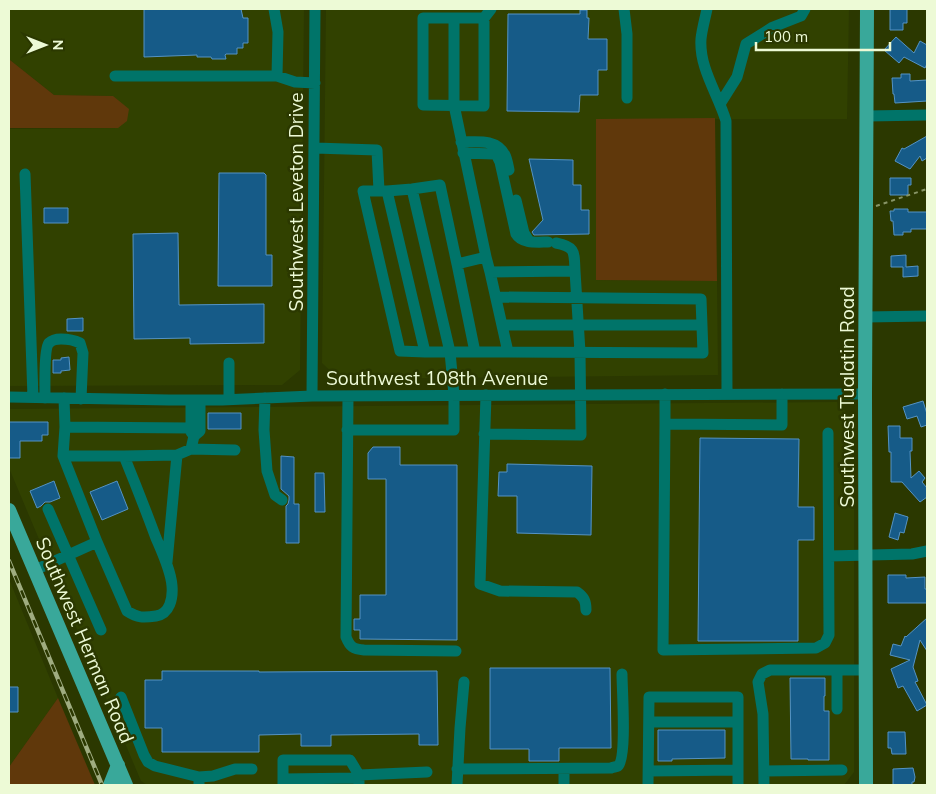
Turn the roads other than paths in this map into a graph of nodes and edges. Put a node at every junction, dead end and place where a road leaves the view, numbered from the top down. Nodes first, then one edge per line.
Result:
1 (274, 9) edge
2 (315, 9) edge
3 (624, 9) edge
4 (707, 9) edge
5 (804, 9) edge
6 (867, 9) edge
7 (488, 13) edge
8 (454, 18) junction
9 (115, 76) dead end
10 (277, 76) junction
11 (314, 83) junction
12 (627, 98) dead end
13 (720, 104) junction
14 (454, 105) junction
15 (927, 115) edge
16 (867, 116) junction
17 (462, 147) junction
18 (314, 148) junction
19 (25, 174) dead end
20 (412, 189) junction
21 (383, 191) junction
22 (486, 257) junction
23 (457, 264) junction
24 (575, 271) junction
25 (490, 272) junction
26 (496, 297) junction
27 (577, 298) junction
28 (927, 316) edge
29 (866, 317) junction
30 (502, 325) junction
31 (579, 325) junction
32 (702, 325) junction
33 (424, 352) junction
34 (450, 352) junction
35 (475, 352) junction
36 (508, 352) junction
37 (580, 352) junction
38 (229, 363) dead end
39 (665, 394) junction
40 (727, 394) junction
41 (782, 394) junction
42 (865, 394) junction
43 (454, 395) junction
44 (486, 395) junction
45 (581, 395) junction
46 (312, 396) junction
47 (348, 396) junction
48 (9, 397) edge
49 (33, 397) junction
50 (45, 398) junction
51 (64, 398) junction
52 (264, 398) junction
53 (81, 399) junction
54 (229, 399) junction
55 (195, 400) junction
56 (664, 424) junction
57 (65, 427) junction
58 (348, 430) junction
59 (192, 432) junction
60 (828, 433) dead end
61 (484, 434) junction
62 (192, 449) junction
63 (235, 450) dead end
64 (177, 455) junction
65 (63, 456) junction
66 (124, 456) junction
67 (282, 500) dead end
68 (48, 509) dead end
69 (9, 510) edge
70 (97, 542) junction
71 (927, 551) edge
72 (68, 555) junction
73 (865, 555) junction
74 (828, 556) junction
75 (167, 564) junction
76 (35, 570) junction
77 (586, 610) dead end
78 (101, 630) dead end
79 (456, 651) dead end
80 (837, 670) junction
81 (866, 670) junction
82 (622, 674) dead end
83 (464, 682) dead end
84 (121, 697) dead end
85 (837, 709) dead end
86 (649, 722) junction
87 (738, 722) junction
88 (118, 766) junction
89 (252, 769) dead end
90 (457, 769) junction
91 (564, 769) junction
92 (738, 770) junction
93 (842, 770) dead end
94 (649, 771) junction
95 (764, 771) junction
96 (428, 772) dead end
97 (359, 779) edge
98 (199, 781) edge
99 (283, 782) edge
100 (110, 785) edge
101 (126, 785) edge
102 (457, 785) edge
103 (564, 785) edge
104 (648, 785) edge
105 (738, 785) edge
106 (764, 785) edge
107 (866, 785) edge

1 - 10 street
2 - 11 street, Southwest Leveton Drive
3 - 12 street
4 - 13 street
5 - 13 street
6 - 16 main road, Southwest Tualatin Road
7 - 8 street
7 - 14 street
8 - 14 street
8 - 14 street
9 - 10 street
10 - 11 street
11 - 18 street, Southwest Leveton Drive
13 - 40 street
14 - 17 street
15 - 16 street
16 - 29 main road, Southwest Tualatin Road
17 - 22 street
17 - 24 street
18 - 21 street
18 - 46 street, Southwest Leveton Drive
19 - 49 street
20 - 21 street
20 - 23 street
20 - 34 street
21 - 33 street
21 - 33 street
22 - 23 street
22 - 25 street
23 - 35 street
24 - 25 street
24 - 27 street
25 - 26 street
26 - 27 street
26 - 30 street
27 - 31 street
27 - 32 street
28 - 29 street
29 - 42 main road, Southwest Tualatin Road
30 - 31 street
30 - 36 street
31 - 32 street
31 - 37 street
32 - 37 street
33 - 34 street
34 - 35 street
34 - 43 street
35 - 36 street
36 - 37 street
37 - 45 street
38 - 54 street
39 - 40 street, Southwest 108th Avenue
39 - 45 street, Southwest 108th Avenue
39 - 56 street
40 - 41 street, Southwest 108th Avenue
41 - 42 street, Southwest 108th Avenue
41 - 56 street
42 - 73 main road, Southwest Tualatin Road
43 - 44 street, Southwest 108th Avenue
43 - 47 street, Southwest 108th Avenue
43 - 58 street
44 - 45 street, Southwest 108th Avenue
44 - 61 street
45 - 61 street
46 - 47 street, Southwest 108th Avenue
46 - 52 street, Southwest 108th Avenue
47 - 58 street
48 - 49 street, Southwest 108th Avenue
49 - 50 street, Southwest 108th Avenue
50 - 51 street, Southwest 108th Avenue
50 - 53 street
51 - 53 street, Southwest 108th Avenue
51 - 57 street
52 - 54 street, Southwest 108th Avenue
52 - 67 street
53 - 55 street, Southwest 108th Avenue
54 - 55 street, Southwest 108th Avenue
55 - 59 street
56 - 74 street
57 - 59 street
57 - 65 street
58 - 79 street
59 - 62 street
60 - 74 street
61 - 77 street
62 - 63 street
62 - 64 street
64 - 66 street
64 - 75 street
65 - 66 street
65 - 70 street
66 - 75 street
68 - 72 street
69 - 76 main road, Southwest Herman Road
70 - 72 street
70 - 75 street
71 - 73 street
72 - 76 street
72 - 78 street
73 - 74 street
73 - 81 main road, Southwest Tualatin Road
76 - 88 main road, Southwest Herman Road
80 - 81 street
80 - 85 street
80 - 95 street
81 - 107 main road, Southwest Tualatin Road
82 - 91 street
83 - 90 street
84 - 98 street
86 - 87 street
86 - 87 street
86 - 94 street
87 - 92 street
88 - 100 main road
88 - 101 main road, Southwest Herman Road
89 - 98 street
90 - 91 street
90 - 102 street
91 - 103 street
92 - 94 street
92 - 105 street
93 - 95 street
94 - 104 street
95 - 106 street
96 - 97 street
97 - 99 street
97 - 99 street

